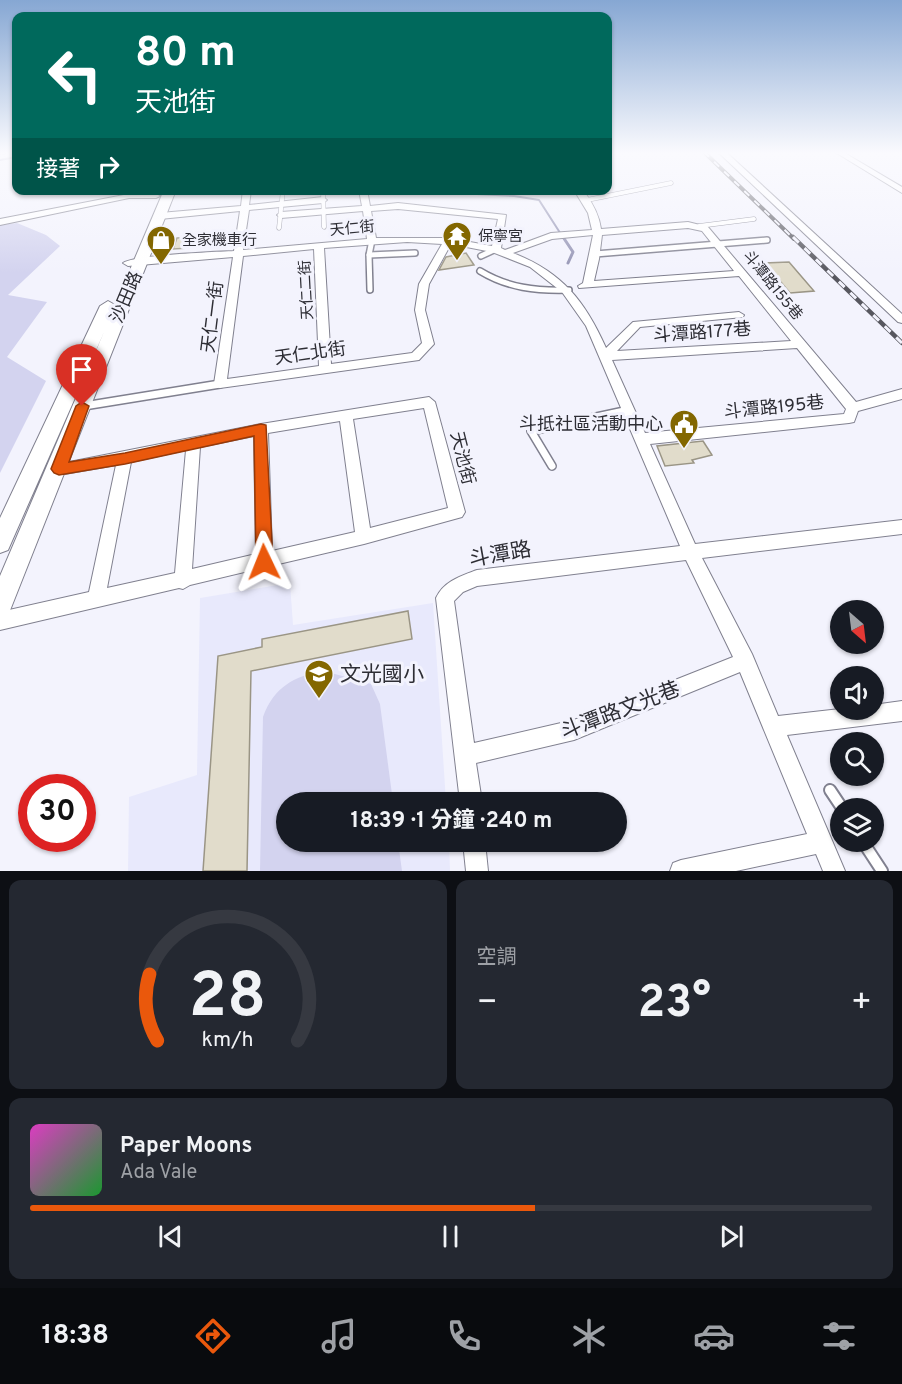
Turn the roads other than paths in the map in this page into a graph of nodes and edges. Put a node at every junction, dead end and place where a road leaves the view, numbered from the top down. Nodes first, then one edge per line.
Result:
1 (766, 193) edge
2 (137, 195) edge
3 (160, 195) edge
4 (161, 195) edge
5 (246, 195) edge
6 (283, 195) edge
7 (323, 195) edge
8 (364, 195) edge
9 (582, 195) edge
10 (612, 195) edge
11 (587, 200) junction
12 (282, 204) junction
13 (243, 208) junction
14 (366, 208) junction
15 (324, 212) junction
16 (281, 215) junction
17 (160, 216) junction
18 (754, 219) dead end
19 (0, 222) edge
20 (699, 226) junction
21 (324, 227) dead end
22 (279, 228) dead end
23 (599, 233) junction
24 (372, 240) junction
25 (767, 240) dead end
26 (448, 241) junction
27 (720, 245) junction
28 (319, 246) junction
29 (501, 251) junction
30 (415, 253) dead end
31 (236, 254) junction
32 (595, 254) junction
33 (369, 255) junction
34 (481, 256) dead end
35 (134, 262) junction
36 (480, 271) dead end
37 (743, 273) junction
38 (588, 285) junction
39 (370, 290) dead end
40 (569, 290) junction
41 (739, 315) dead end
42 (902, 320) edge
43 (802, 344) junction
44 (605, 356) junction
45 (325, 368) junction
46 (220, 384) junction
47 (902, 394) edge
48 (82, 406) junction
49 (853, 408) junction
50 (629, 410) junction
51 (346, 416) junction
52 (261, 429) junction
53 (643, 439) junction
54 (194, 442) junction
55 (125, 458) junction
56 (552, 466) dead end
57 (59, 469) junction
58 (902, 527) edge
59 (364, 537) junction
60 (0, 543) edge
61 (690, 551) junction
62 (264, 562) junction
63 (183, 581) junction
64 (96, 600) junction
65 (0, 604) edge
66 (0, 621) edge
67 (746, 661) junction
68 (902, 711) edge
69 (773, 727) junction
70 (467, 755) junction
71 (830, 790) dead end
72 (470, 792) edge
73 (835, 798) edge
74 (822, 842) junction
75 (475, 852) edge
76 (870, 852) edge
77 (477, 871) edge
78 (681, 871) edge
79 (834, 871) edge
80 (882, 871) edge

1 - 42 street
2 - 19 street
3 - 35 street, 沙田路
4 - 17 street, 沙田路
5 - 13 street, 天仁一街
6 - 12 lane
7 - 12 street
7 - 15 lane
8 - 14 street
9 - 11 street
10 - 11 lane
11 - 23 street
12 - 13 street
12 - 16 lane
13 - 17 street
13 - 31 street, 天仁一街
14 - 15 street
14 - 24 street
14 - 29 street
15 - 16 street
15 - 21 lane
16 - 22 lane
17 - 35 street, 沙田路
18 - 20 lane
20 - 23 street
20 - 27 street, 斗潭路155巷
23 - 29 street
23 - 32 street
24 - 26 street, 天仁街
24 - 28 street, 天仁街
24 - 33 lane
25 - 27 lane, 斗潭路155巷
26 - 29 street, 天仁街
26 - 45 street, 天仁北街
27 - 32 lane, 斗潭路155巷
27 - 37 street, 斗潭路155巷
28 - 31 street, 天仁街
28 - 45 street, 天仁二街
29 - 34 lane
29 - 40 street, 天仁街
30 - 33 lane
31 - 35 street, 天仁街
31 - 46 street, 天仁一街
32 - 38 street
33 - 39 lane
35 - 48 street, 沙田路
35 - 60 street, 沙田路
36 - 40 lane
37 - 38 street
37 - 43 street, 斗潭路155巷
38 - 40 street
40 - 44 street
41 - 44 street
43 - 44 street, 斗潭路177巷
43 - 49 street, 斗潭路155巷
44 - 50 street
45 - 46 street, 天仁北街
46 - 48 lane, 天仁北街
47 - 49 street, 斗潭路195巷
48 - 57 street, 沙田路
49 - 53 street, 斗潭路195巷
50 - 53 street
50 - 56 lane
51 - 52 street, 天池街
51 - 59 street
51 - 59 street, 天池街
52 - 54 street, 天池街
52 - 62 street
53 - 61 street
54 - 55 street, 天池街
54 - 63 street
55 - 57 street, 天池街
55 - 64 street
57 - 65 street, 沙田路
58 - 61 street
59 - 62 street, 天池街
61 - 67 street
61 - 70 street, 斗潭路
62 - 63 street, 天池街
63 - 64 street, 天池街
64 - 66 street, 天池街
67 - 69 street
67 - 70 street, 斗潭路文光巷
68 - 69 street
69 - 74 street
70 - 72 street
71 - 73 lane
74 - 78 street
74 - 79 street
75 - 77 street
76 - 80 lane

